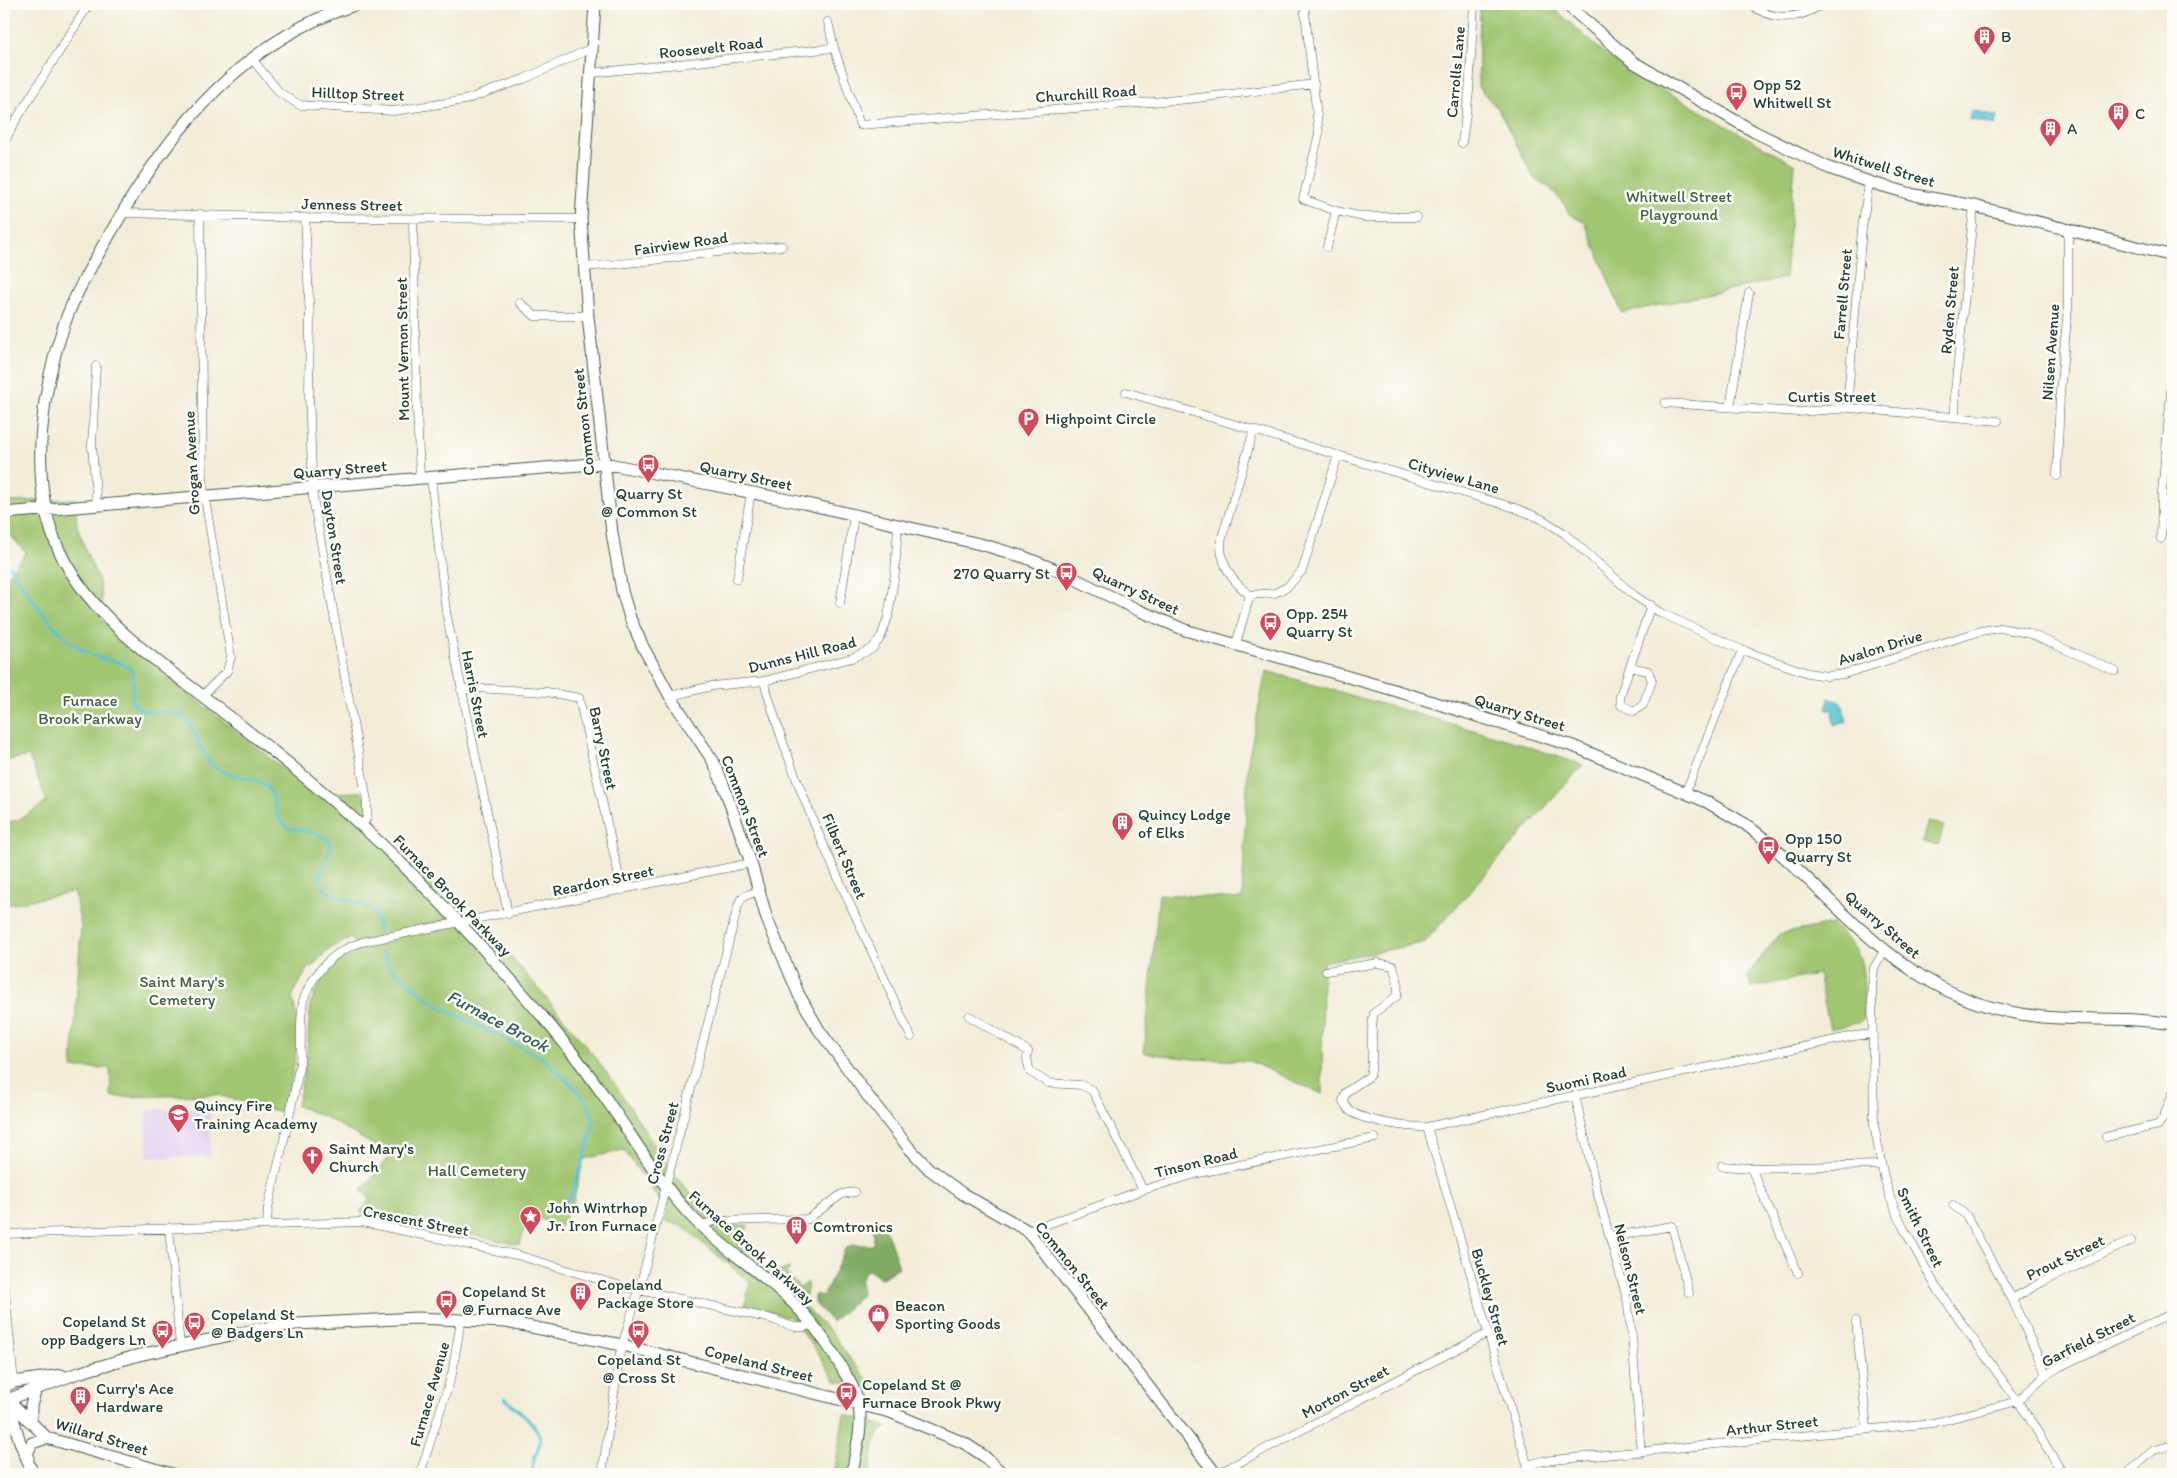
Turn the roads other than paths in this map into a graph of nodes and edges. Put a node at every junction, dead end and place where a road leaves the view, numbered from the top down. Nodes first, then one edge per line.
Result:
1 (89, 4) edge
2 (358, 4) edge
3 (595, 4) edge
4 (1304, 4) edge
5 (1474, 4) edge
6 (1566, 4) edge
7 (1750, 4) edge
8 (1822, 4) edge
9 (828, 22) dead end
10 (592, 48) junction
11 (834, 48) junction
12 (251, 58) junction
13 (591, 73) junction
14 (1314, 84) junction
15 (4, 143) edge
16 (1462, 143) dead end
17 (1869, 182) junction
18 (1974, 206) junction
19 (1336, 211) junction
20 (122, 213) junction
21 (200, 214) junction
22 (1417, 217) dead end
23 (305, 218) junction
24 (581, 218) junction
25 (413, 219) junction
26 (2068, 230) junction
27 (782, 246) dead end
28 (1327, 247) dead end
29 (2173, 256) edge
30 (584, 267) junction
31 (1749, 294) dead end
32 (520, 303) dead end
33 (588, 316) junction
34 (96, 366) dead end
35 (2173, 372) edge
36 (1126, 392) dead end
37 (1665, 403) dead end
38 (1730, 407) junction
39 (1847, 408) junction
40 (1954, 416) junction
41 (1998, 421) dead end
42 (1254, 430) junction
43 (1338, 455) junction
44 (604, 463) junction
45 (2057, 476) dead end
46 (426, 477) junction
47 (312, 487) junction
48 (751, 492) junction
49 (204, 497) junction
50 (97, 506) junction
51 (46, 509) junction
52 (4, 513) edge
53 (854, 516) junction
54 (898, 525) junction
55 (2161, 539) dead end
56 (737, 579) dead end
57 (1250, 595) junction
58 (840, 603) dead end
59 (1650, 605) junction
60 (1236, 644) junction
61 (1742, 650) junction
62 (1630, 666) junction
63 (2115, 672) dead end
64 (764, 681) junction
65 (461, 690) junction
66 (202, 696) junction
67 (670, 696) junction
68 (1685, 794) junction
69 (362, 827) junction
70 (752, 863) junction
71 (622, 890) junction
72 (759, 890) junction
73 (508, 914) junction
74 (460, 924) junction
75 (1884, 951) junction
76 (1326, 971) dead end
77 (969, 1016) dead end
78 (2173, 1024) edge
79 (1873, 1034) junction
80 (911, 1038) dead end
81 (2173, 1093) edge
82 (1574, 1095) junction
83 (1427, 1127) junction
84 (2106, 1137) dead end
85 (1375, 1138) dead end
86 (1881, 1165) junction
87 (1722, 1166) dead end
88 (1751, 1168) junction
89 (665, 1186) junction
90 (1143, 1190) junction
91 (855, 1192) dead end
92 (1953, 1205) dead end
93 (267, 1225) junction
94 (702, 1227) junction
95 (169, 1228) junction
96 (1028, 1231) junction
97 (4, 1234) edge
98 (1610, 1237) junction
99 (2131, 1241) dead end
100 (1798, 1273) dead end
101 (4, 1282) edge
102 (638, 1290) junction
103 (1689, 1293) dead end
104 (2012, 1299) junction
105 (2173, 1313) edge
106 (461, 1320) junction
107 (1856, 1321) dead end
108 (811, 1324) junction
109 (1488, 1333) junction
110 (622, 1345) junction
111 (180, 1346) junction
112 (78, 1373) junction
113 (2046, 1374) junction
114 (9, 1384) edge
115 (36, 1389) junction
116 (5, 1398) edge
117 (2018, 1401) junction
118 (859, 1404) junction
119 (31, 1423) junction
120 (1867, 1429) junction
121 (47, 1438) junction
122 (2173, 1445) edge
123 (1641, 1452) junction
124 (28, 1462) junction
125 (1527, 1465) junction
126 (34, 1474) edge
127 (172, 1474) edge
128 (420, 1474) edge
129 (602, 1474) edge
130 (852, 1474) edge
131 (1003, 1474) edge
132 (1216, 1474) edge
133 (1530, 1474) edge
134 (2063, 1474) edge
135 (2127, 1474) edge

1 - 15 street
2 - 12 main road, Furnace Brook Parkway
3 - 10 main road, Common Street
4 - 14 street
5 - 16 street, Carrolls Lane
6 - 17 main road, Whitwell Street
7 - 8 street
9 - 11 street
10 - 12 street, Hilltop Street
10 - 13 main road, Common Street
11 - 13 street, Roosevelt Road
11 - 14 street, Churchill Road
12 - 20 main road, Furnace Brook Parkway
13 - 24 main road, Common Street
14 - 19 street
17 - 18 main road, Whitwell Street
17 - 39 street, Farrell Street
18 - 26 main road, Whitwell Street
18 - 40 street, Ryden Street
19 - 22 street
19 - 28 street
20 - 21 street, Jenness Street
20 - 51 main road, Furnace Brook Parkway
21 - 23 street, Jenness Street
21 - 49 street, Grogan Avenue
23 - 25 street, Jenness Street
23 - 47 street, Dayton Street
24 - 25 street, Jenness Street
24 - 30 main road, Common Street
25 - 46 street, Mount Vernon Street
26 - 29 main road, Whitwell Street
26 - 45 street, Nilsen Avenue
27 - 30 street, Fairview Road
30 - 33 main road, Common Street
31 - 38 street
32 - 33 street
33 - 44 main road, Common Street
34 - 50 street
35 - 55 street
36 - 42 street, Cityview Lane
37 - 38 street, Curtis Street
38 - 39 street, Curtis Street
39 - 40 street, Curtis Street
40 - 41 street, Curtis Street
42 - 43 street, Cityview Lane
42 - 57 street
43 - 57 street
43 - 59 street, Cityview Lane
44 - 46 main road, Quarry Street
44 - 48 main road, Quarry Street
44 - 67 main road, Common Street
46 - 47 main road, Quarry Street
46 - 65 street, Harris Street
47 - 49 main road, Quarry Street
47 - 69 street, Dayton Street
48 - 53 main road, Quarry Street
48 - 56 street
49 - 50 main road, Quarry Street
49 - 66 street, Grogan Avenue
50 - 51 main road, Quarry Street
51 - 52 main road, Quarry Street
51 - 66 main road, Furnace Brook Parkway
53 - 54 main road, Quarry Street
53 - 58 street
54 - 60 main road, Quarry Street
54 - 64 street, Dunns Hill Road
57 - 60 street
59 - 61 street, Cityview Lane
59 - 62 street
60 - 68 main road, Quarry Street
61 - 63 street, Avalon Drive
61 - 68 street
62 - 62 street
64 - 67 street, Dunns Hill Road
64 - 80 street, Filbert Street
65 - 71 street, Barry Street
65 - 73 street, Harris Street
66 - 69 main road, Furnace Brook Parkway
67 - 70 main road, Common Street
68 - 75 main road, Quarry Street
69 - 74 main road, Furnace Brook Parkway
70 - 71 street, Reardon Street
70 - 72 main road, Common Street
71 - 73 street, Reardon Street
72 - 89 street, Cross Street
72 - 96 main road, Common Street
73 - 74 street, Reardon Street
74 - 89 main road, Furnace Brook Parkway
74 - 93 street, Reardon Street
75 - 78 main road, Quarry Street
75 - 79 street, Smith Street
76 - 83 street, Suomi Road
77 - 90 street
79 - 82 street, Suomi Road
79 - 86 street, Smith Street
81 - 84 street
82 - 83 street, Suomi Road
82 - 98 street, Nelson Street
83 - 109 street, Buckley Street
85 - 90 street, Tinson Road
86 - 88 street
86 - 117 street, Smith Street
87 - 88 street
88 - 100 street
89 - 94 main road, Furnace Brook Parkway
89 - 102 street, Cross Street
90 - 96 street, Tinson Road
91 - 94 street
92 - 104 street, Prout Street
93 - 95 street, Crescent Street
93 - 102 street, Crescent Street
94 - 108 main road, Furnace Brook Parkway
95 - 97 street, Crescent Street
95 - 111 street
96 - 132 main road, Common Street
98 - 103 street
98 - 123 street, Nelson Street
99 - 104 street, Prout Street
101 - 114 street
102 - 108 street, Crescent Street
102 - 110 street, Cross Street
104 - 113 street, Prout Street
105 - 113 street, Garfield Street
106 - 110 main road, Copeland Street
106 - 111 main road, Copeland Street
106 - 128 street, Furnace Avenue
107 - 120 street
108 - 118 main road, Furnace Brook Parkway
109 - 125 street, Buckley Street
109 - 132 street, Morton Street
110 - 118 main road, Copeland Street
110 - 129 street, Cross Street
111 - 112 main road, Copeland Street
112 - 114 main road, Copeland Street
112 - 115 main road, Copeland Street
113 - 117 street, Garfield Street
115 - 116 main road, Copeland Street
115 - 119 main road
116 - 119 main road, Willard Street
116 - 124 main road
117 - 120 street, Arthur Street
117 - 134 street
118 - 130 main road, Furnace Brook Parkway
118 - 131 main road, Copeland Street
119 - 121 main road, Willard Street
120 - 123 street, Arthur Street
121 - 124 main road
121 - 127 main road, Willard Street
122 - 135 street
123 - 125 street, Arthur Street
124 - 126 main road
125 - 133 street, Buckley Street

